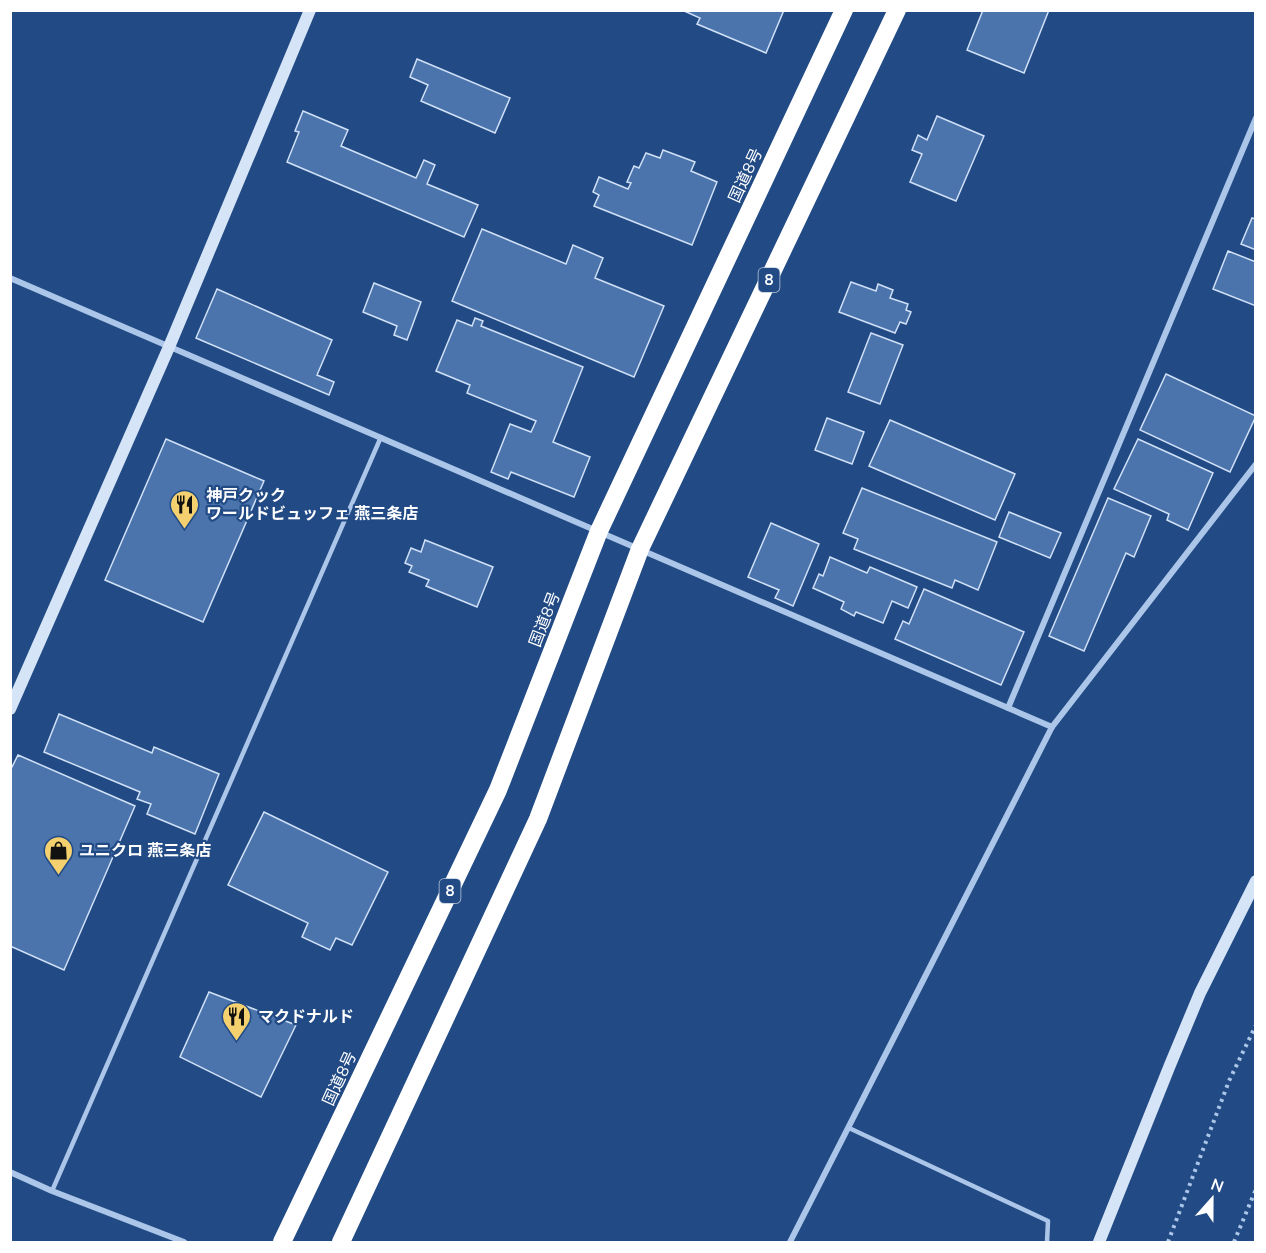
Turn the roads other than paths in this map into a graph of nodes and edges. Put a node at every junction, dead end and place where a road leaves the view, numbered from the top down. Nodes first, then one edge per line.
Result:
1 (310, 10) edge
2 (844, 10) edge
3 (897, 10) edge
4 (1256, 118) edge
5 (10, 278) edge
6 (168, 347) junction
7 (381, 437) junction
8 (1256, 464) edge
9 (599, 531) junction
10 (640, 549) junction
11 (1008, 708) junction
12 (10, 709) edge
13 (1052, 727) junction
14 (1256, 881) edge
15 (849, 1128) junction
16 (10, 1172) edge
17 (51, 1191) junction
18 (184, 1242) edge
19 (282, 1242) edge
20 (340, 1242) edge
21 (790, 1242) edge
22 (1047, 1242) edge
23 (1098, 1242) edge

1 - 6 street
2 - 9 highway, 国道8号 / 8
3 - 10 highway, 8
4 - 11 street
5 - 6 street
6 - 7 street
6 - 12 street
7 - 9 street
7 - 17 lane
8 - 13 street
9 - 10 street
9 - 19 highway, 国道8号 / 8
10 - 11 street
10 - 20 highway, 8
11 - 13 street
13 - 15 street
14 - 23 street
15 - 21 street
15 - 22 lane
16 - 17 street
17 - 18 street

